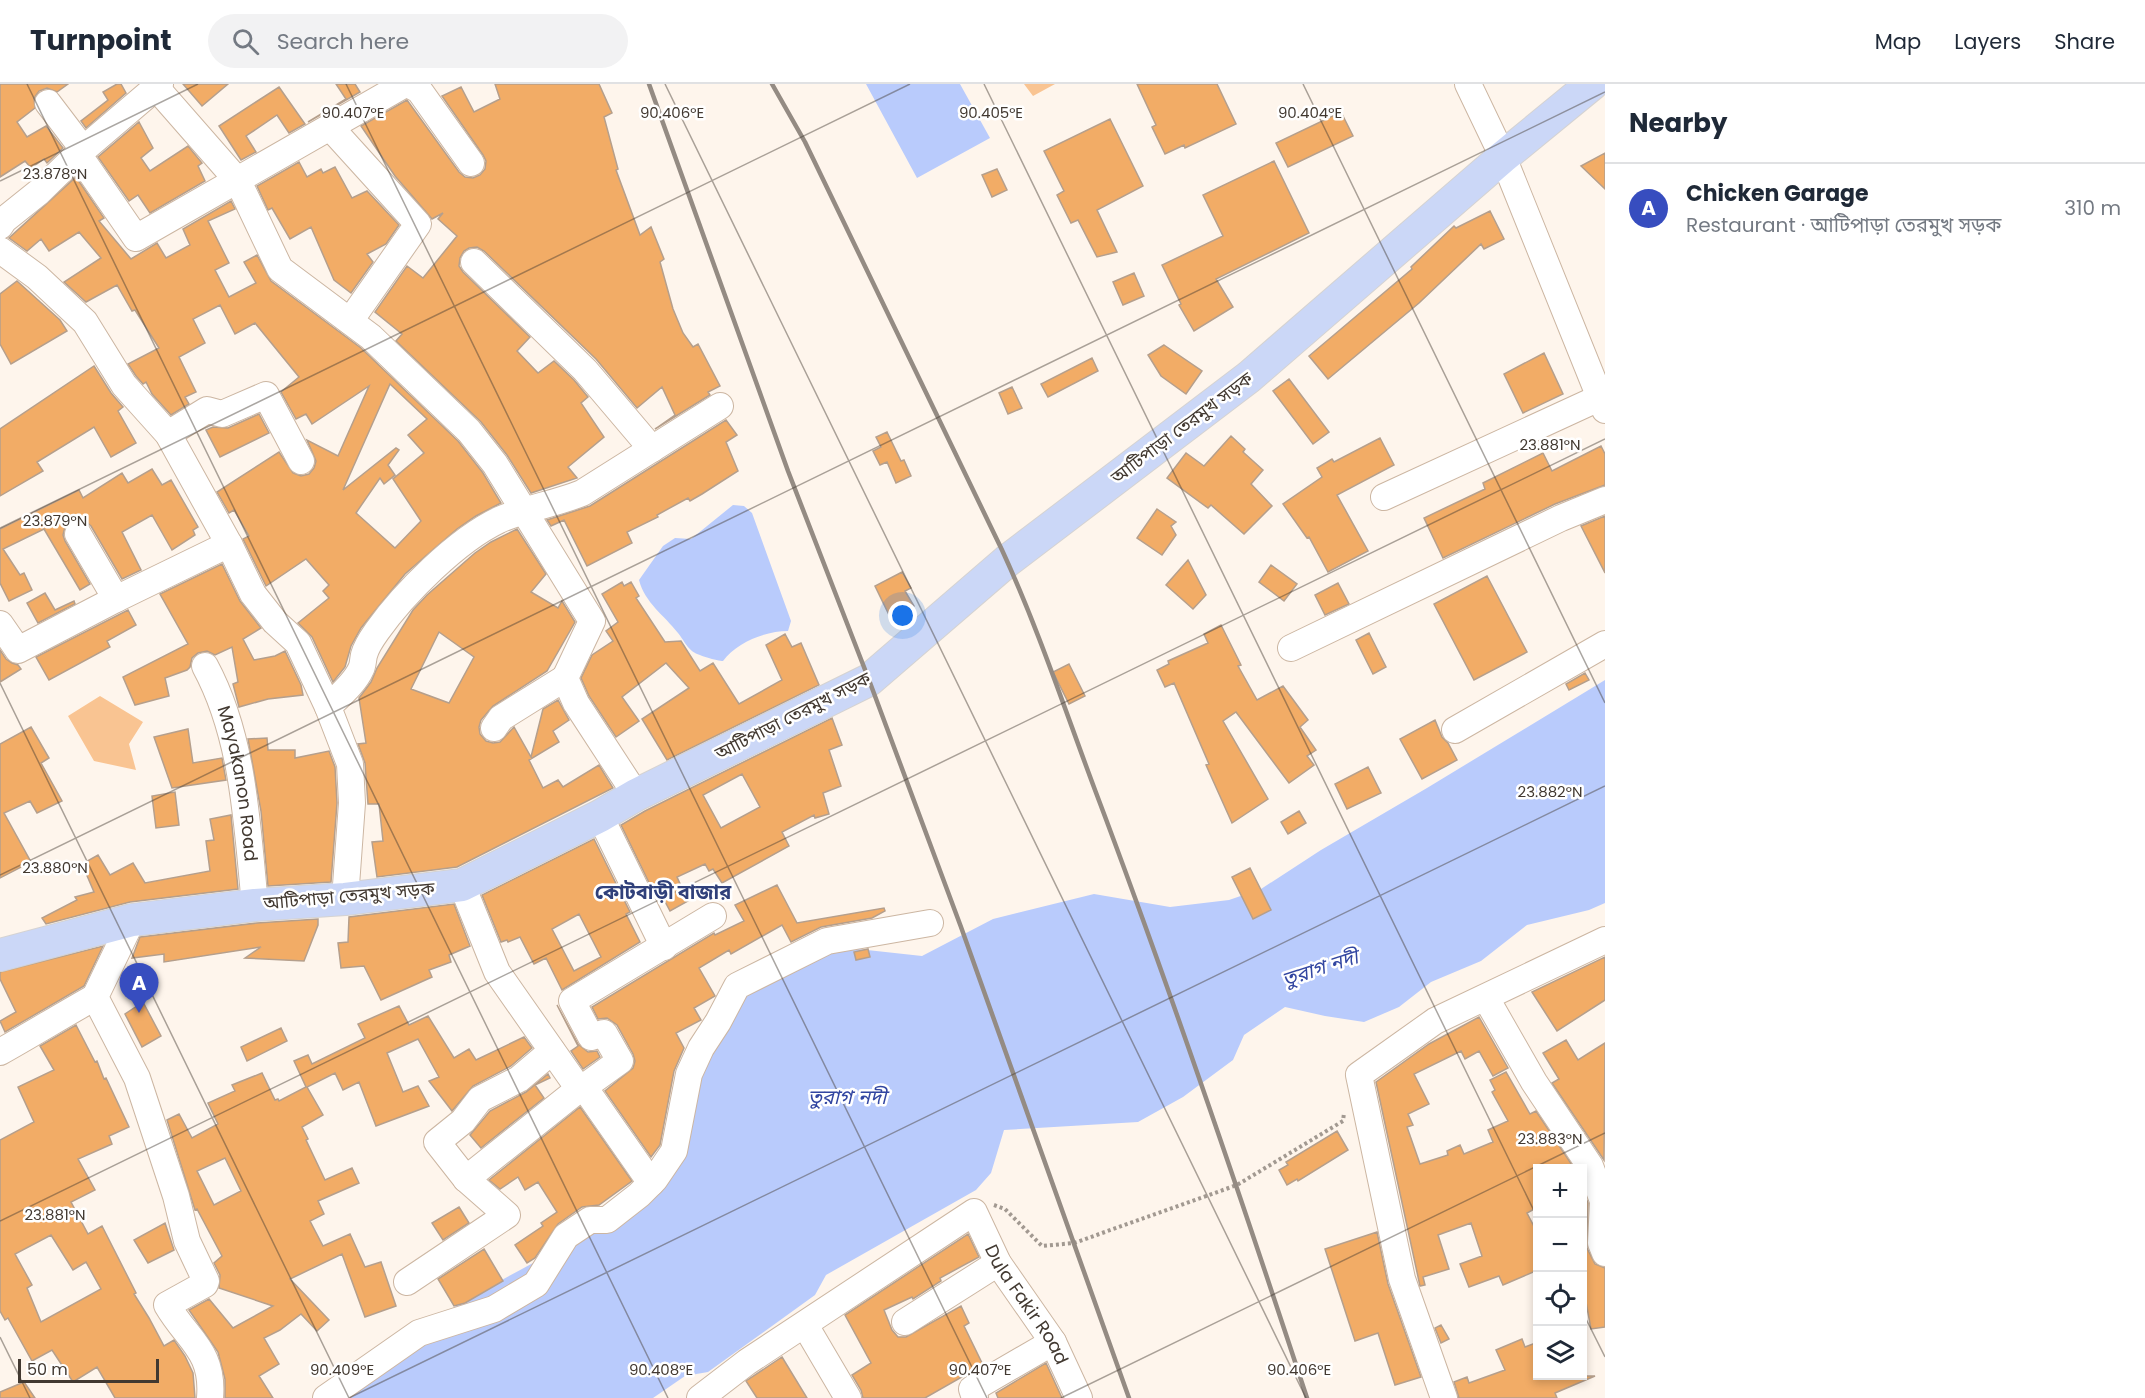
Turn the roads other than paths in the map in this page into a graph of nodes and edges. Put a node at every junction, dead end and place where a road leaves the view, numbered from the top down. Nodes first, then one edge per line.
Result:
1 (406, 84) edge
2 (1468, 84) edge
3 (1592, 84) edge
4 (156, 85) edge
5 (48, 103) dead end
6 (330, 128) junction
7 (80, 152) junction
8 (1503, 157) junction
9 (471, 163) dead end
10 (238, 181) junction
11 (0, 226) edge
12 (0, 250) edge
13 (474, 262) dead end
14 (350, 321) junction
15 (1602, 404) edge
16 (720, 406) dead end
17 (168, 434) junction
18 (652, 449) junction
19 (301, 461) dead end
20 (1384, 497) dead end
21 (1605, 500) edge
22 (523, 511) junction
23 (78, 534) dead end
24 (229, 544) junction
25 (116, 599) junction
26 (0, 624) edge
27 (1605, 644) edge
28 (1291, 648) dead end
29 (205, 666) dead end
30 (565, 678) junction
31 (328, 707) junction
32 (494, 728) dead end
33 (1455, 730) dead end
34 (636, 795) junction
35 (600, 816) junction
36 (462, 885) junction
37 (345, 899) junction
38 (255, 905) junction
39 (713, 916) dead end
40 (132, 920) junction
41 (930, 922) dead end
42 (1605, 940) edge
43 (664, 946) junction
44 (0, 955) edge
45 (95, 997) junction
46 (1486, 998) junction
47 (552, 1051) junction
48 (0, 1052) edge
49 (582, 1088) junction
50 (466, 1179) junction
51 (651, 1183) junction
52 (1605, 1253) edge
53 (998, 1263) junction
54 (407, 1282) dead end
55 (905, 1322) dead end
56 (805, 1325) junction
57 (1053, 1342) junction
58 (210, 1398) edge
59 (326, 1398) edge
60 (700, 1398) edge
61 (848, 1398) edge
62 (975, 1398) edge
63 (1079, 1398) edge
64 (1444, 1398) edge

1 - 6 street
1 - 9 street
2 - 8 street
3 - 8 main road, আটিপাড়া তেরমুখ সড়ক
4 - 7 street
4 - 10 street
5 - 7 street
6 - 10 street
6 - 14 street
7 - 10 street
7 - 11 street
8 - 15 street
8 - 34 main road, আটিপাড়া তেরমুখ সড়ক
10 - 14 street
12 - 17 street
13 - 18 street
14 - 22 street
15 - 20 street
16 - 18 street
17 - 19 street
17 - 24 street
18 - 22 street
21 - 28 street
22 - 30 street
22 - 31 street
23 - 25 street
24 - 25 street
24 - 31 street
25 - 26 street
27 - 33 street
29 - 38 street, Mayakanon Road
30 - 32 street
30 - 34 street
31 - 37 street
34 - 35 main road, আটিপাড়া তেরমুখ সড়ক
35 - 36 main road, আটিপাড়া তেরমুখ সড়ক
35 - 43 street
36 - 37 main road, আটিপাড়া তেরমুখ সড়ক
36 - 47 street
37 - 38 main road, আটিপাড়া তেরমুখ সড়ক
38 - 40 main road, আটিপাড়া তেরমুখ সড়ক
39 - 43 street
40 - 44 main road, আটিপাড়া তেরমুখ সড়ক
40 - 45 street
41 - 51 street
42 - 46 street
43 - 49 street
45 - 48 street
45 - 58 street
46 - 52 street
46 - 64 street
47 - 49 street
47 - 50 street
49 - 50 street
49 - 51 street
50 - 54 street
51 - 59 street
53 - 55 street
53 - 56 street, Dula Fakir Road
53 - 57 street, Dula Fakir Road
56 - 60 street
56 - 61 street
57 - 62 street
57 - 63 street, Dula Fakir Road

